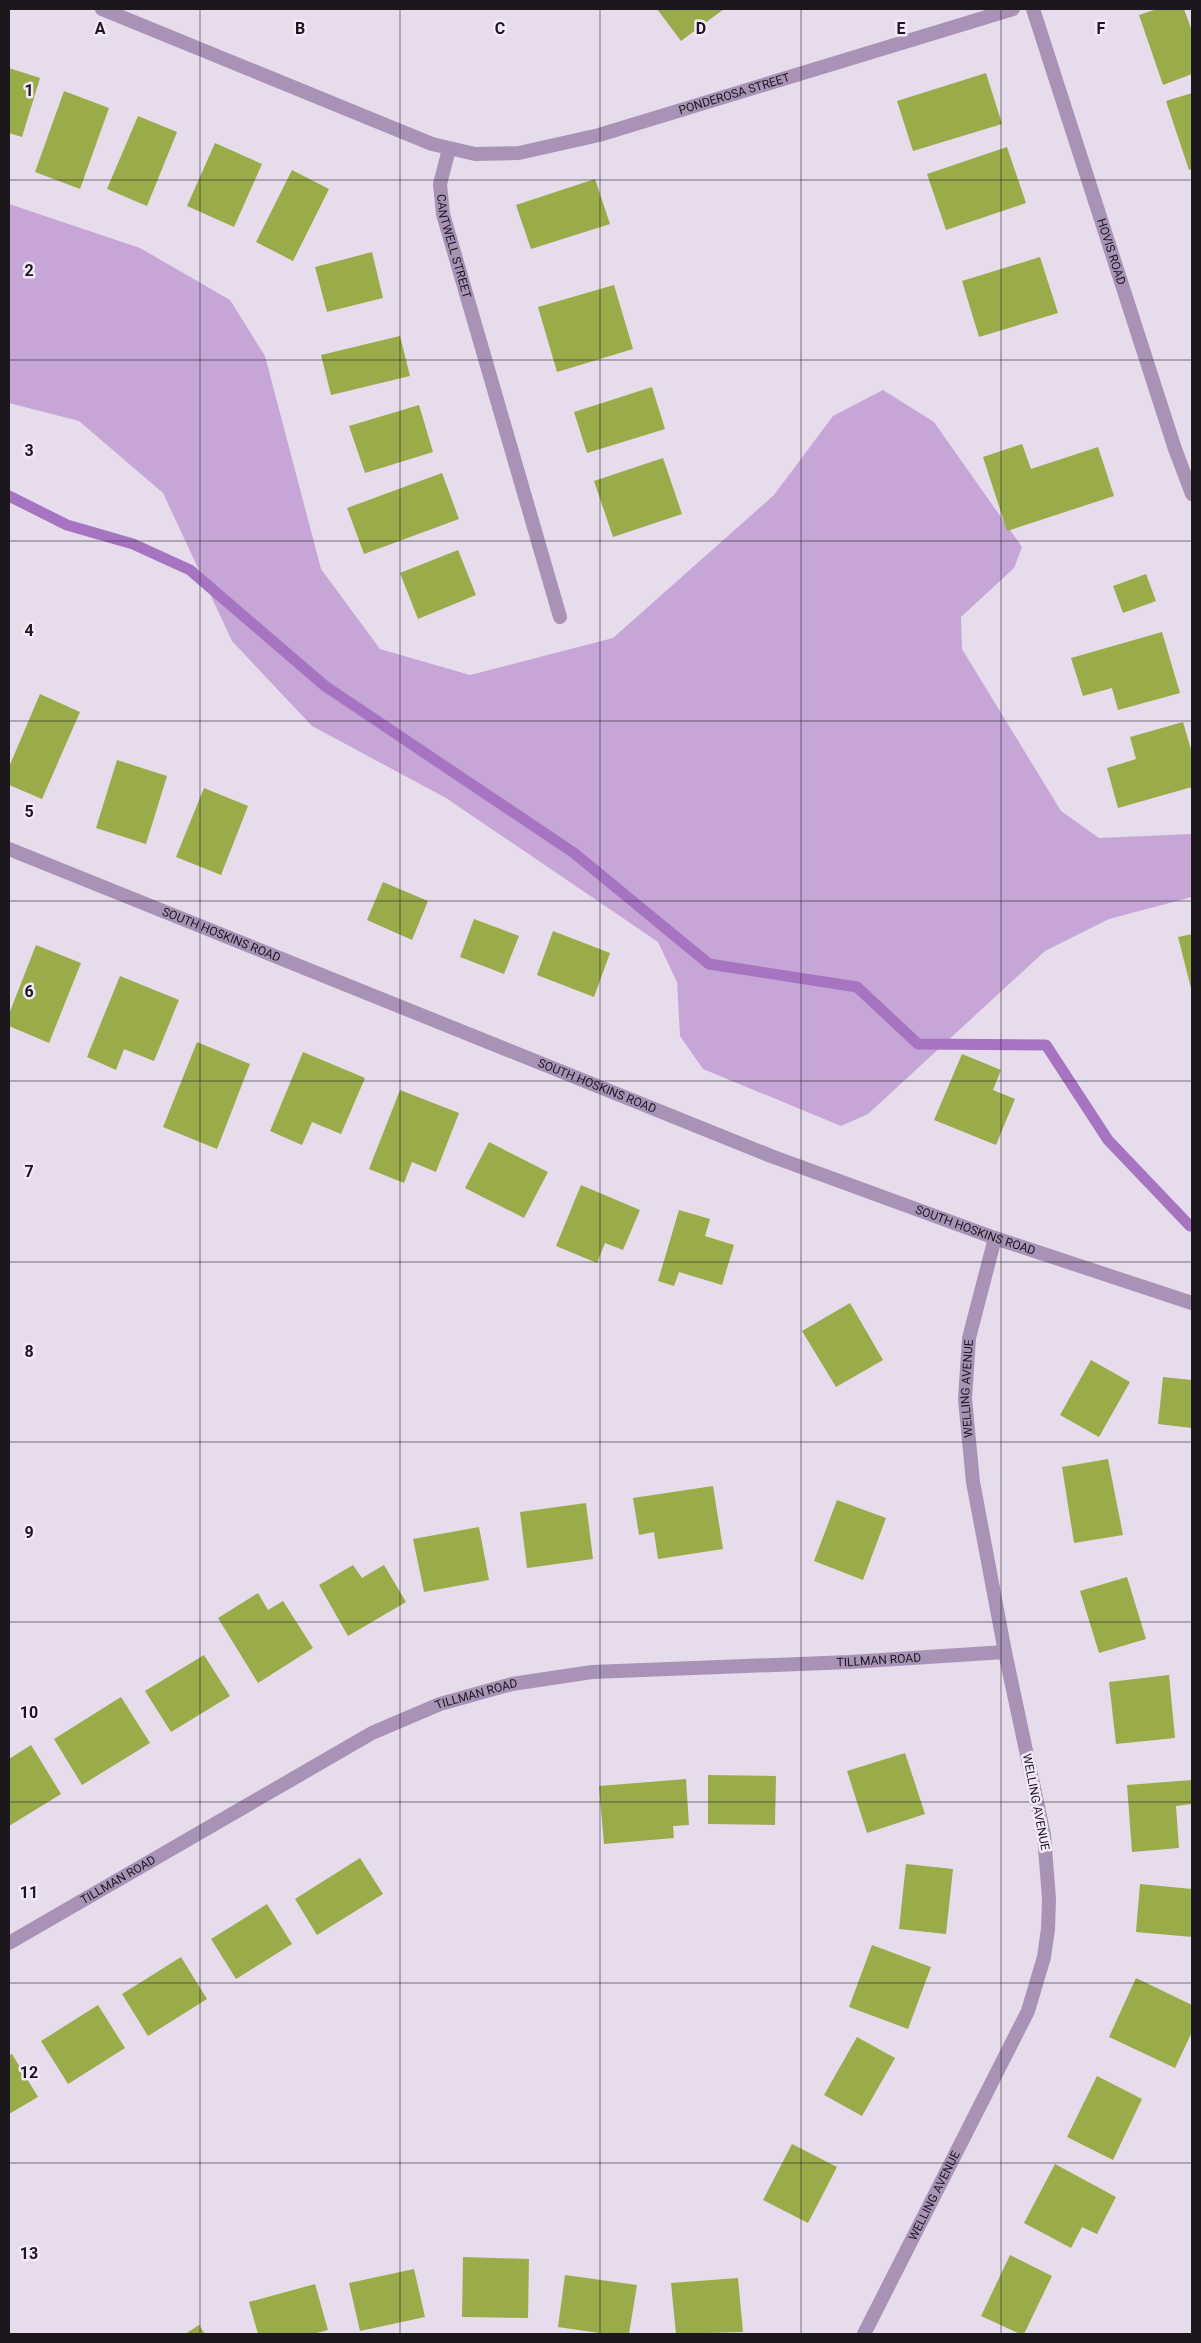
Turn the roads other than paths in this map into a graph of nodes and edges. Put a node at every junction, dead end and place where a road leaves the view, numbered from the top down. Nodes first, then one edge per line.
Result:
1 (102, 9) edge
2 (1013, 9) edge
3 (1033, 9) edge
4 (449, 149) junction
5 (1192, 494) edge
6 (560, 617) dead end
7 (9, 849) edge
8 (995, 1238) junction
9 (1192, 1303) edge
10 (1005, 1652) junction
11 (9, 1943) edge
12 (864, 2334) edge

1 - 4 street
2 - 4 street, PONDEROSA STREET
3 - 5 street, HOVIS ROAD
4 - 6 street, CANTWELL STREET
7 - 8 street, SOUTH HOSKINS ROAD
8 - 9 street, SOUTH HOSKINS ROAD
8 - 10 street, WELLING AVENUE
10 - 11 street, TILLMAN ROAD
10 - 12 street, WELLING AVENUE

